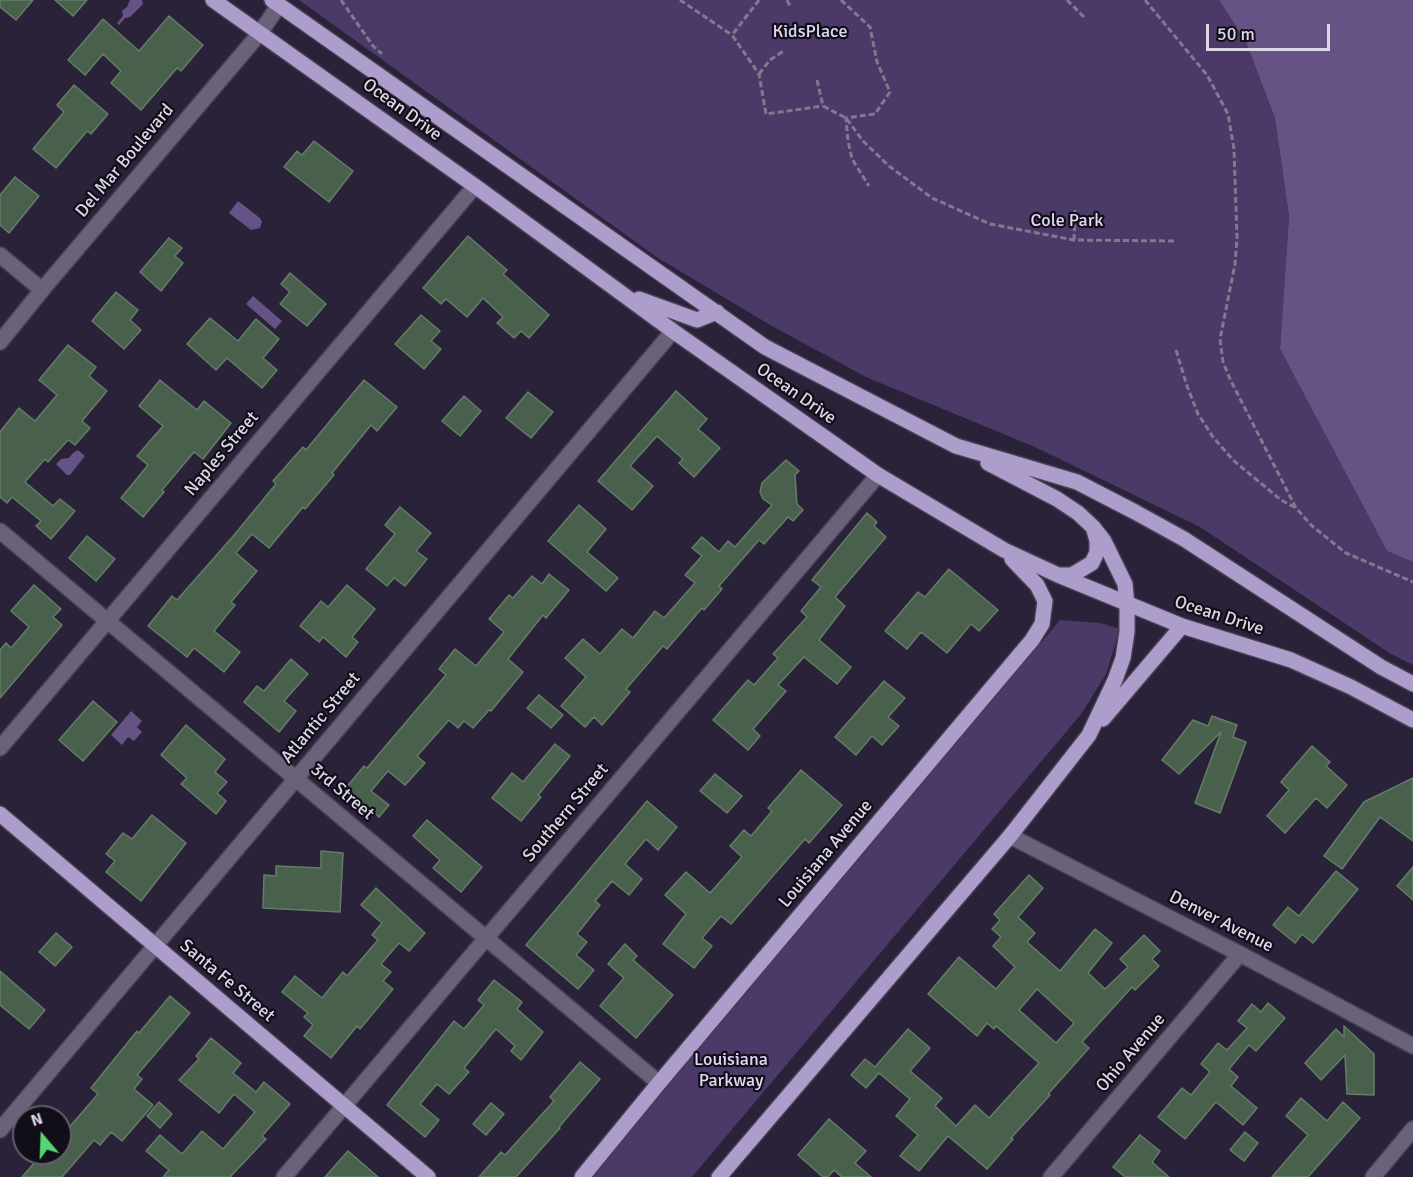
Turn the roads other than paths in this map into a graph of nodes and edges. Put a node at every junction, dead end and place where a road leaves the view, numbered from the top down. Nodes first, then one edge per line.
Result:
1 (213, 0) edge
2 (276, 2) edge
3 (260, 33) junction
4 (475, 186) junction
5 (0, 255) edge
6 (42, 290) junction
7 (616, 290) junction
8 (717, 312) junction
9 (673, 331) junction
10 (0, 342) edge
11 (956, 446) junction
12 (878, 475) junction
13 (1093, 527) junction
14 (0, 531) edge
15 (1004, 550) junction
16 (1058, 575) junction
17 (1127, 605) junction
18 (107, 621) junction
19 (1182, 626) junction
20 (1413, 684) edge
21 (1413, 720) edge
22 (1089, 735) junction
23 (0, 748) edge
24 (296, 779) junction
25 (0, 814) edge
26 (1010, 836) junction
27 (486, 938) junction
28 (155, 946) junction
29 (1240, 954) junction
30 (1413, 1046) edge
31 (659, 1083) junction
32 (344, 1106) junction
33 (0, 1130) edge
34 (1413, 1130) edge
35 (284, 1177) edge
36 (428, 1177) edge
37 (582, 1177) edge
38 (719, 1177) edge
39 (1051, 1177) edge
40 (1373, 1177) edge

1 - 3 main road, Ocean Drive
2 - 3 street, Del Mar Boulevard
2 - 8 main road, Ocean Drive
3 - 4 main road, Ocean Drive
3 - 6 street, Del Mar Boulevard
4 - 7 main road, Ocean Drive
4 - 18 street, Naples Street
5 - 6 street
6 - 10 street, Del Mar Boulevard
7 - 8 main road
7 - 9 main road, Ocean Drive
8 - 11 main road, Ocean Drive
9 - 12 main road, Ocean Drive
9 - 24 street, Atlantic Street
11 - 13 main road
11 - 20 main road, Ocean Drive
12 - 15 main road, Ocean Drive
12 - 27 street, Southern Street
13 - 16 main road
13 - 17 main road
14 - 18 street, 3rd Street
15 - 16 main road, Ocean Drive
15 - 31 main road, Louisiana Avenue
16 - 17 main road, Ocean Drive
17 - 19 main road, Ocean Drive
17 - 22 main road
18 - 23 street, Naples Street
18 - 24 street, 3rd Street
19 - 21 main road, Ocean Drive
19 - 22 main road
22 - 26 main road
24 - 27 street, 3rd Street
24 - 28 street, Atlantic Street
25 - 28 main road, Santa Fe Street
26 - 29 street, Denver Avenue
26 - 38 main road
27 - 31 street, 3rd Street
27 - 32 street, Southern Street
28 - 32 main road, Santa Fe Street
28 - 33 street, Atlantic Street
29 - 30 street, Denver Avenue
29 - 39 street, Ohio Avenue
31 - 37 main road, Louisiana Avenue
32 - 35 street, Southern Street
32 - 36 main road, Santa Fe Street
34 - 40 street

